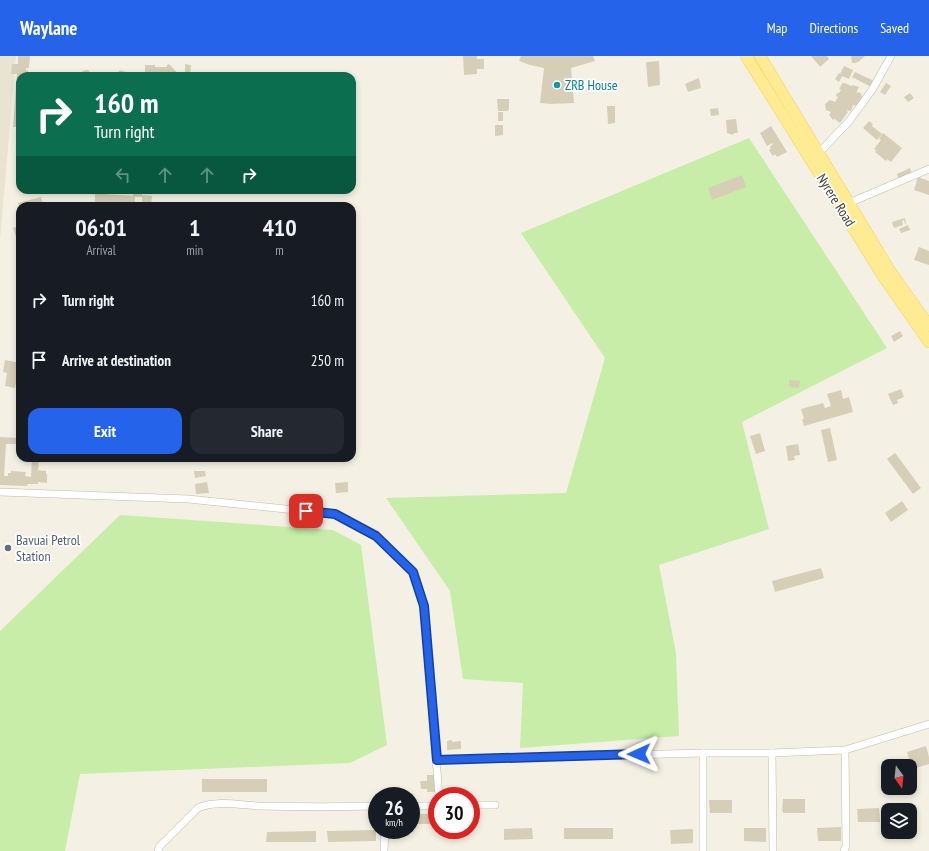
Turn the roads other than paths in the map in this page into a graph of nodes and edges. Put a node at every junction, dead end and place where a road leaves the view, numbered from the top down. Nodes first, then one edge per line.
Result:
1 (746, 56) edge
2 (760, 56) edge
3 (891, 56) edge
4 (815, 156) junction
5 (929, 169) edge
6 (849, 203) junction
7 (929, 326) edge
8 (929, 342) edge
9 (0, 492) edge
10 (929, 724) edge
11 (845, 750) junction
12 (703, 753) junction
13 (772, 753) junction
14 (437, 760) junction
15 (438, 787) edge
16 (494, 805) dead end
17 (368, 806) edge
18 (480, 806) edge
19 (385, 839) edge
20 (158, 851) edge
21 (384, 851) edge
22 (702, 851) edge
23 (773, 851) edge
24 (844, 851) edge

1 - 4 main road, Nyrere Road
2 - 4 main road, Nyrere Road
3 - 4 street
4 - 6 main road, Nyrere Road
4 - 8 main road, Nyrere Road
5 - 6 street
6 - 7 main road, Nyrere Road
9 - 14 street
10 - 11 street
11 - 13 street
11 - 24 street
12 - 13 street
12 - 14 street
12 - 22 street
13 - 23 street
14 - 15 street
16 - 18 street
17 - 20 street
19 - 21 street

